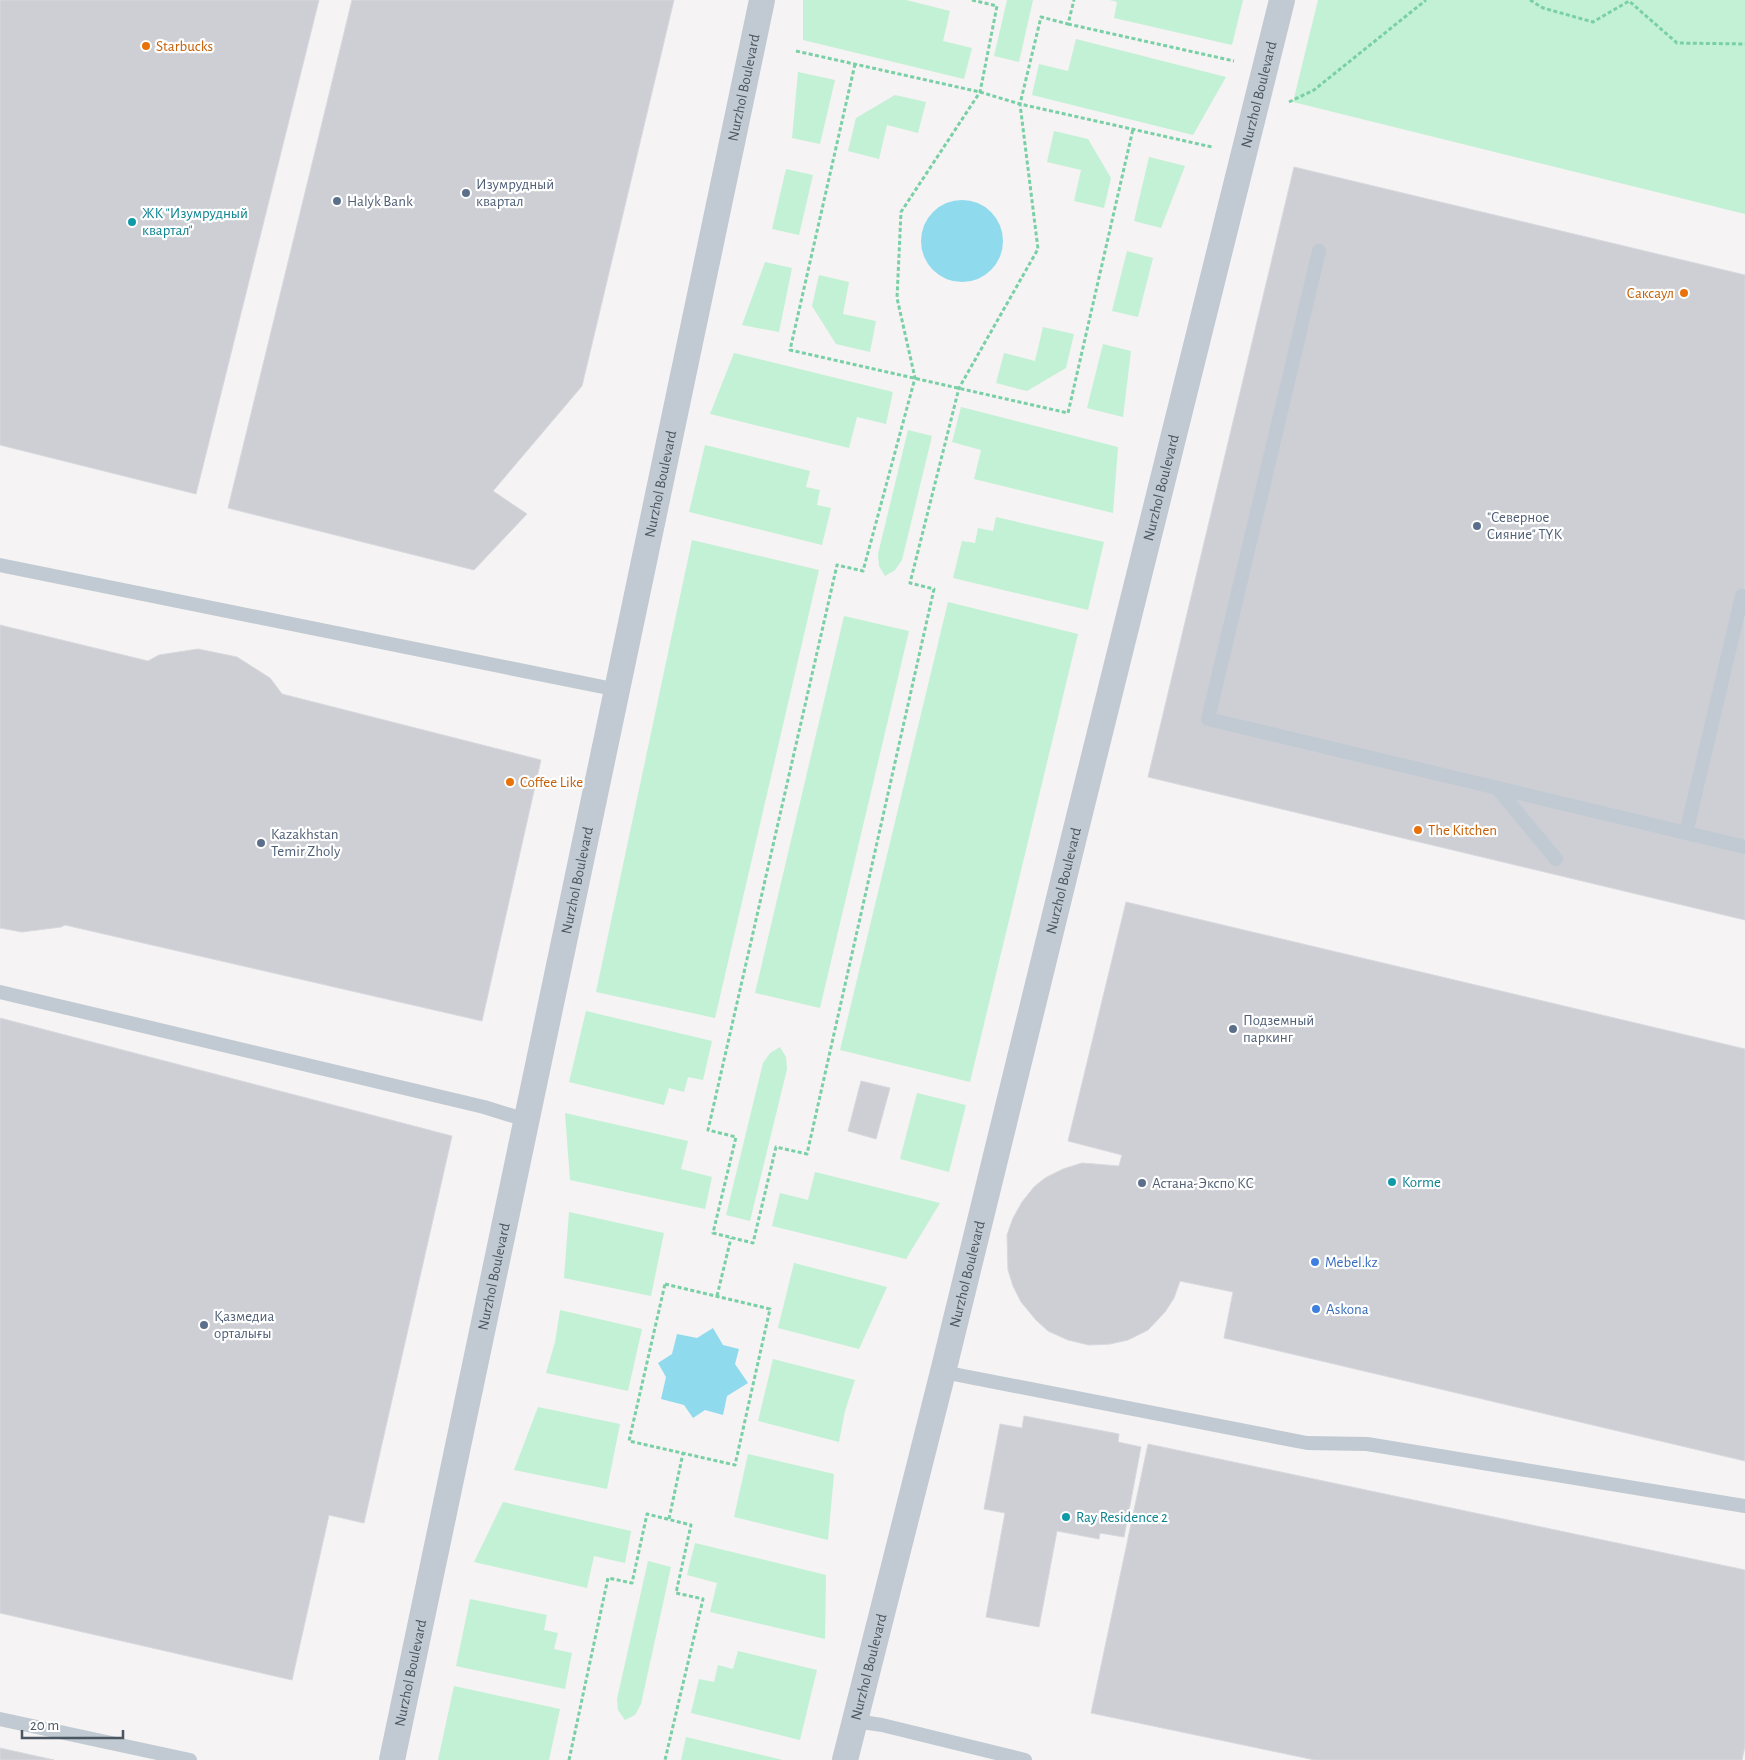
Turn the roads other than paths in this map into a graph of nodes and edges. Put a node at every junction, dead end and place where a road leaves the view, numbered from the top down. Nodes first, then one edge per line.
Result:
1 (762, 0) edge
2 (1282, 0) edge
3 (1319, 251) dead end
4 (0, 565) edge
5 (1745, 597) edge
6 (618, 690) junction
7 (1497, 788) junction
8 (1686, 833) junction
9 (1745, 847) edge
10 (1556, 858) dead end
11 (0, 992) edge
12 (526, 1120) junction
13 (943, 1372) junction
14 (1745, 1506) edge
15 (0, 1719) edge
16 (855, 1721) junction
17 (190, 1760) edge
18 (392, 1760) edge
19 (845, 1760) edge
20 (1025, 1760) edge

1 - 6 street, Nurzhol Boulevard
2 - 13 street, Nurzhol Boulevard
3 - 7 lane
4 - 6 lane
5 - 8 lane
6 - 12 street, Nurzhol Boulevard
7 - 8 lane
7 - 10 lane
8 - 9 lane
11 - 12 lane
12 - 18 street, Nurzhol Boulevard
13 - 14 lane
13 - 16 street, Nurzhol Boulevard
15 - 17 lane
16 - 19 street, Nurzhol Boulevard
16 - 20 lane

